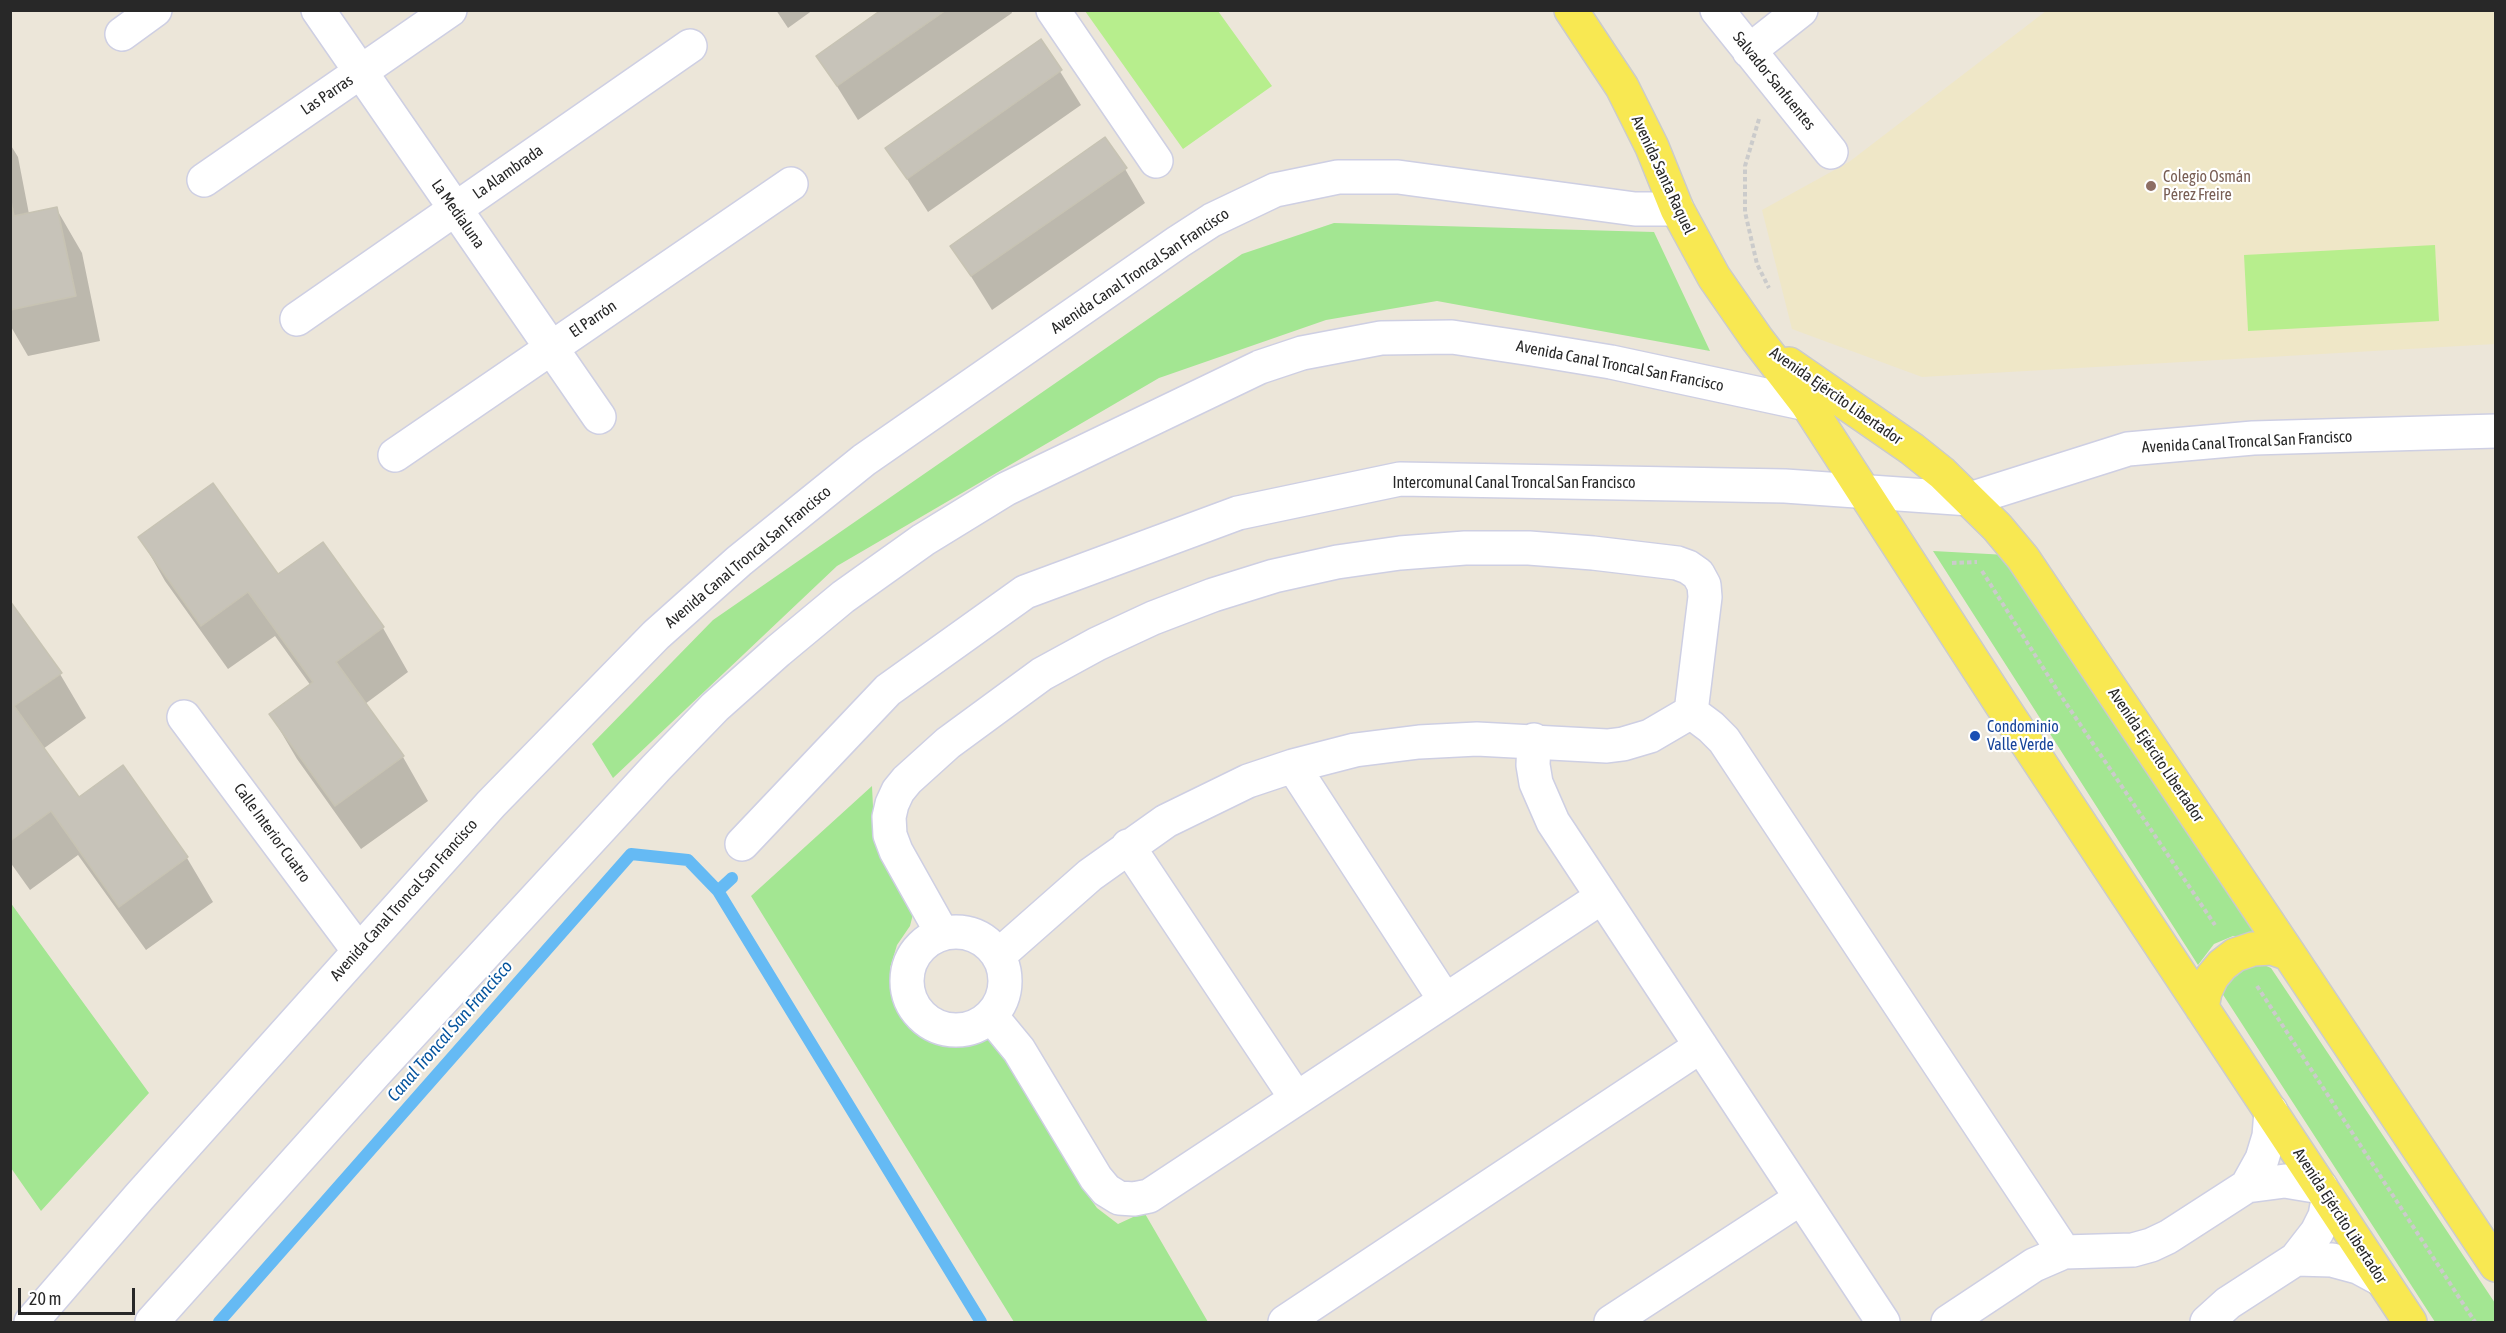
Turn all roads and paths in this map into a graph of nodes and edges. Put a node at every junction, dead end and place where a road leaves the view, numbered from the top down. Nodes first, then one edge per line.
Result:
1 (155, 10) edge
2 (318, 10) edge
3 (450, 10) edge
4 (1053, 10) edge
5 (1571, 10) edge
6 (1717, 10) edge
7 (1801, 10) edge
8 (122, 34) dead end
9 (690, 46) dead end
10 (1749, 51) junction
11 (361, 72) junction
12 (1771, 78) junction
13 (1830, 152) dead end
14 (1156, 161) dead end
15 (204, 180) dead end
16 (791, 184) dead end
17 (455, 209) junction
18 (1677, 209) junction
19 (1772, 294) dead end
20 (297, 319) dead end
21 (1757, 339) junction
22 (551, 348) junction
23 (1807, 404) junction
24 (599, 417) dead end
25 (2496, 431) edge
26 (395, 455) dead end
27 (1863, 490) junction
28 (1970, 499) junction
29 (1912, 567) junction
30 (1691, 712) junction
31 (184, 717) dead end
32 (1534, 740) junction
33 (1293, 766) junction
34 (742, 844) dead end
35 (1128, 846) junction
36 (1602, 897) junction
37 (942, 933) junction
38 (358, 950) junction
39 (2289, 954) junction
40 (2235, 955) junction
41 (998, 956) junction
42 (1445, 1000) junction
43 (2202, 1008) junction
44 (991, 1016) junction
45 (1701, 1046) junction
46 (1296, 1098) junction
47 (2271, 1112) junction
48 (2247, 1186) junction
49 (2325, 1193) junction
50 (1801, 1198) junction
51 (2064, 1252) junction
52 (2296, 1259) junction
53 (2496, 1265) edge
54 (2382, 1280) junction
55 (31, 1323) edge
56 (152, 1323) edge
57 (1285, 1323) edge
58 (1611, 1323) edge
59 (1883, 1323) edge
60 (1948, 1323) edge
61 (2207, 1323) edge
62 (2410, 1323) edge
63 (2475, 1323) edge

1 - 8 street
2 - 11 street, La Medialuna
3 - 11 street, Las Parras
4 - 14 street
5 - 18 main road, Avenida Santa Raquel
6 - 10 street, Salvador Sanfuentes
7 - 10 street
9 - 17 street, La Alambrada
10 - 12 street, Salvador Sanfuentes
11 - 15 street, Las Parras
11 - 17 street, La Medialuna
12 - 13 street, Salvador Sanfuentes
12 - 19 path
16 - 22 street, El Parrón
17 - 20 street, La Alambrada
17 - 22 street, La Medialuna
18 - 21 main road, Avenida Santa Raquel
18 - 38 street, Avenida Canal Troncal San Francisco
21 - 23 main road, Avenida Ejército Libertador
21 - 28 main road, Avenida Ejército Libertador
22 - 24 street, La Medialuna
22 - 26 street, El Parrón
23 - 27 main road, Avenida Ejército Libertador
23 - 56 street, Avenida Canal Troncal San Francisco
25 - 28 street, Avenida Canal Troncal San Francisco
27 - 28 street, Intercomunal Canal Troncal San Francisco
27 - 29 main road, Avenida Ejército Libertador
27 - 34 street, Intercomunal Canal Troncal San Francisco
28 - 39 main road, Avenida Ejército Libertador
29 - 40 path
29 - 43 main road, Avenida Ejército Libertador
30 - 32 street
30 - 37 street
30 - 51 street
31 - 38 street, Calle Interior Cuatro
32 - 33 street
32 - 36 street
33 - 35 street
33 - 42 street
35 - 41 street
35 - 46 street
36 - 42 street
36 - 45 street
37 - 41 street
37 - 44 street
38 - 55 street, Avenida Canal Troncal San Francisco
39 - 40 main road
39 - 53 main road, Avenida Ejército Libertador
40 - 43 main road
40 - 63 path
41 - 44 street
42 - 46 street
43 - 47 main road, Avenida Ejército Libertador
44 - 46 street
45 - 50 street
45 - 57 street
47 - 48 street
47 - 49 main road, Avenida Ejército Libertador
48 - 49 street
48 - 51 street
49 - 52 street
49 - 54 main road, Avenida Ejército Libertador
50 - 58 street
50 - 59 street
51 - 60 street
52 - 54 street
52 - 61 street
54 - 62 main road, Avenida Ejército Libertador

